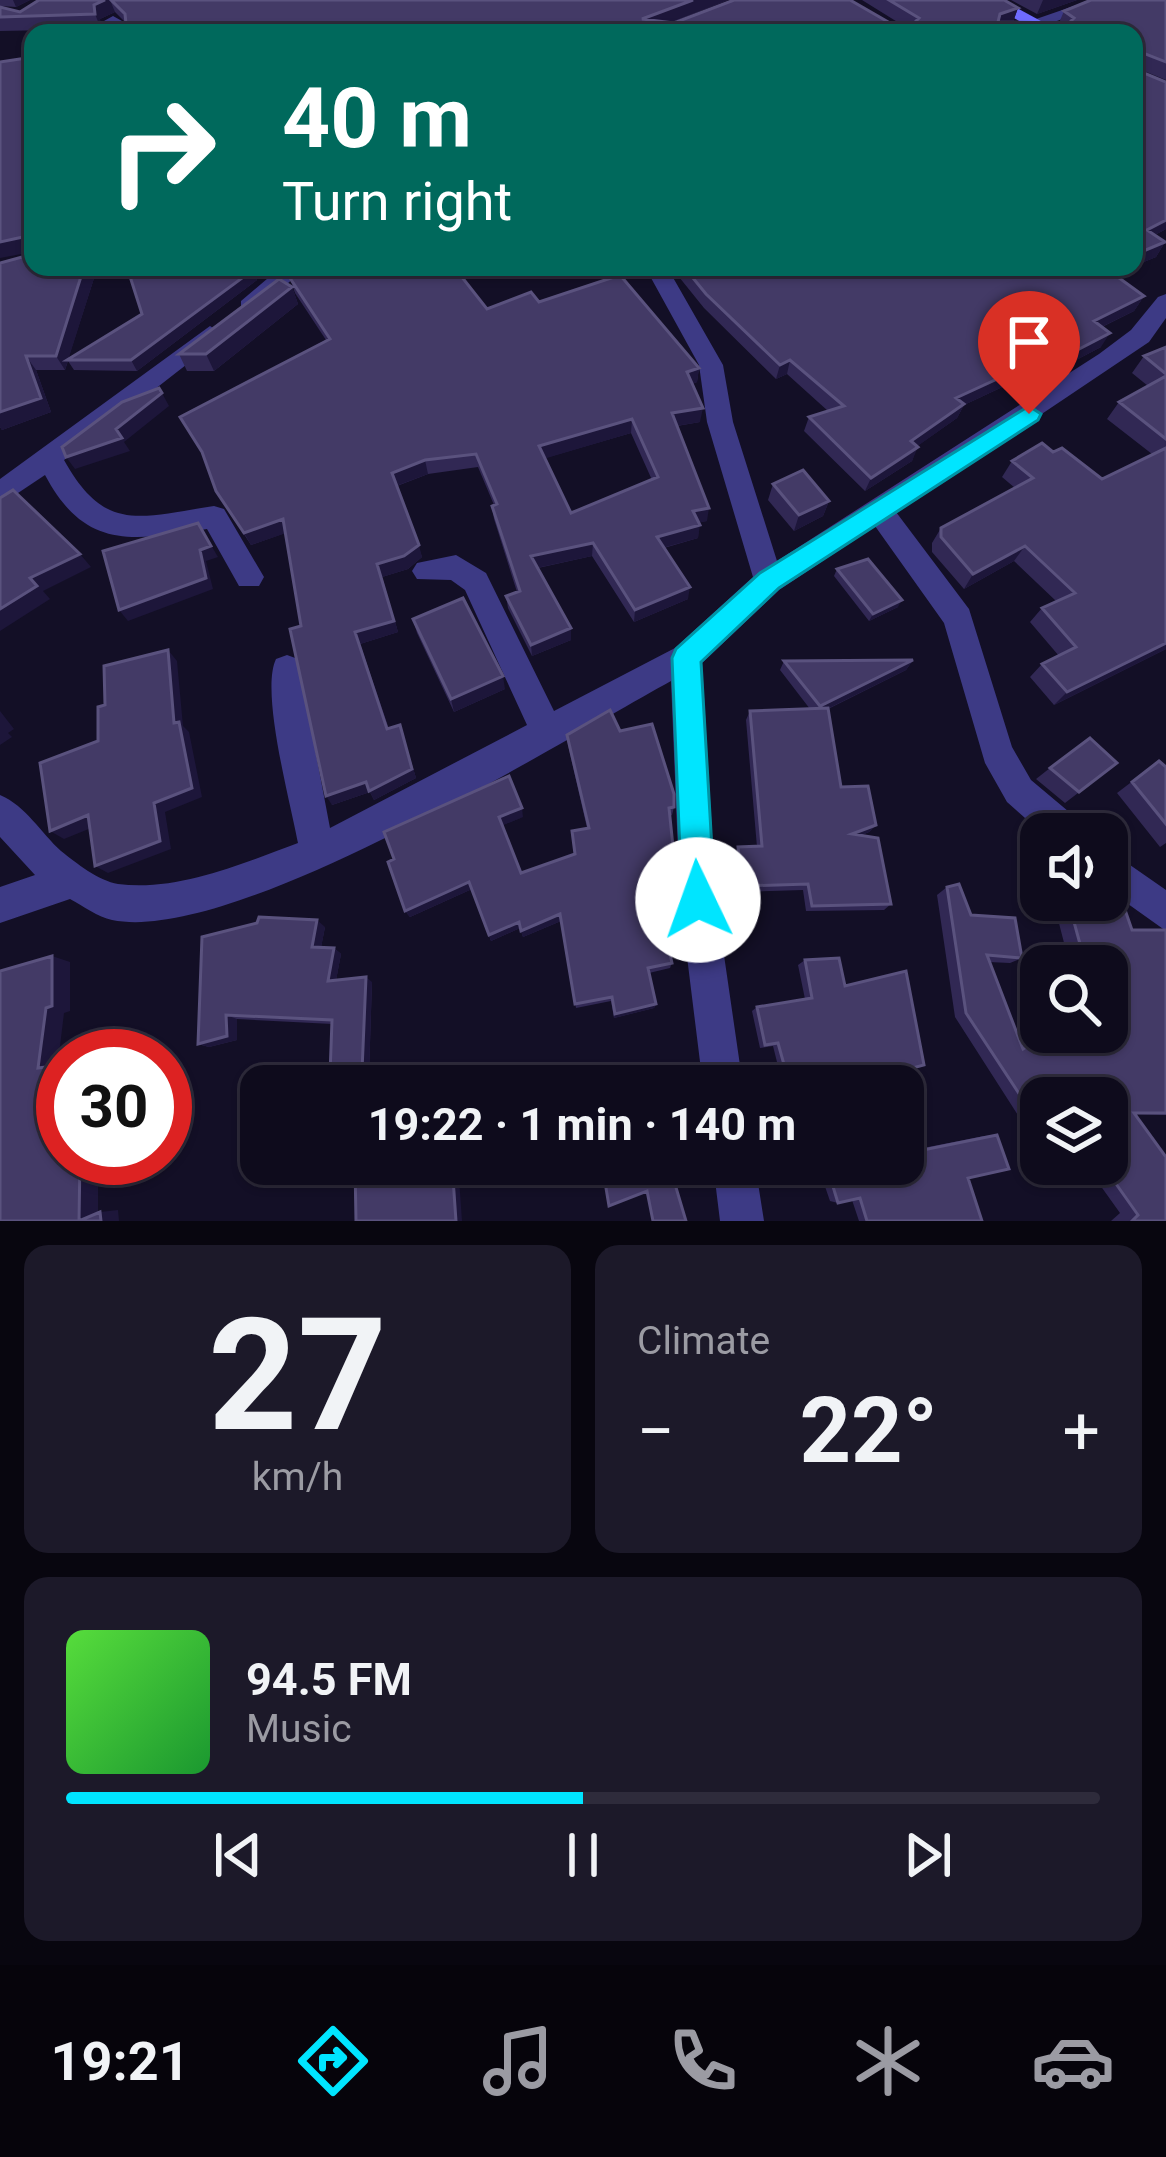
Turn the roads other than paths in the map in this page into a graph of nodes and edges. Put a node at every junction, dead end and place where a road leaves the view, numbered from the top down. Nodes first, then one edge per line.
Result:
1 (989, 0) edge
2 (1108, 0) edge
3 (1036, 24) edge
4 (1057, 24) edge
5 (286, 276) edge
6 (303, 276) edge
7 (661, 276) edge
8 (274, 288) junction
9 (1166, 302) edge
10 (47, 455) junction
11 (0, 494) edge
12 (878, 509) junction
13 (427, 571) dead end
14 (249, 577) dead end
15 (769, 580) junction
16 (686, 658) junction
17 (287, 670) dead end
18 (547, 733) junction
19 (0, 812) edge
20 (1045, 813) edge
21 (318, 853) junction
22 (72, 881) junction
23 (1128, 883) edge
24 (0, 905) edge
25 (1166, 913) edge
26 (721, 1065) edge
27 (737, 1185) edge
28 (742, 1221) edge

1 - 3 street
2 - 4 street
5 - 8 street
6 - 8 street
7 - 15 street
8 - 10 street
9 - 12 street
10 - 11 street
10 - 14 street
12 - 15 street
12 - 20 street
13 - 18 street
15 - 16 street
16 - 18 street
16 - 26 street
17 - 21 street
18 - 21 street
19 - 22 street
21 - 22 street
22 - 24 street
23 - 25 street
27 - 28 street

